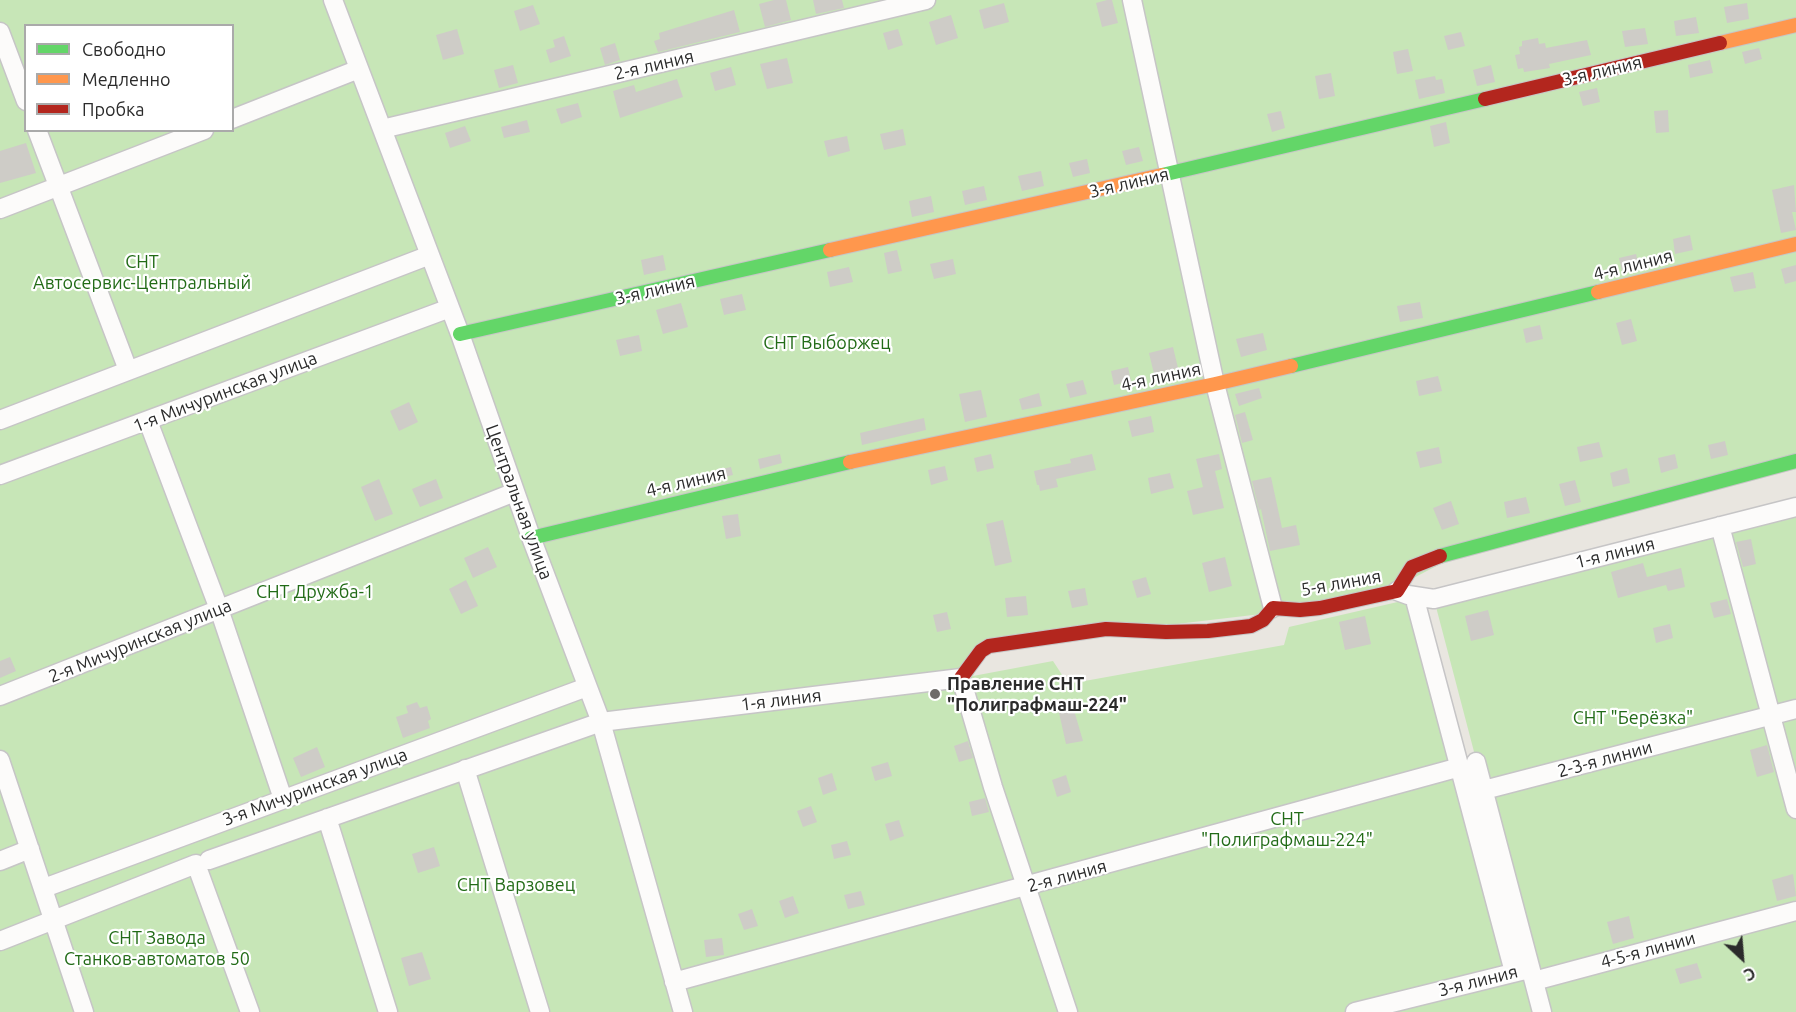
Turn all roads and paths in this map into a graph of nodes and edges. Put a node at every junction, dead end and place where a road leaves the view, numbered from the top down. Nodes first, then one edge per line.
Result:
1 (333, 0) edge
2 (926, 0) edge
3 (1132, 0) edge
4 (1796, 25) edge
5 (0, 32) edge
6 (359, 69) junction
7 (24, 96) edge
8 (234, 118) edge
9 (382, 129) junction
10 (38, 132) edge
11 (199, 132) edge
12 (1171, 173) junction
13 (58, 188) junction
14 (0, 210) edge
15 (1796, 244) edge
16 (430, 255) junction
17 (450, 308) junction
18 (460, 334) junction
19 (128, 370) junction
20 (1215, 384) junction
21 (0, 420) edge
22 (148, 421) junction
23 (1796, 461) edge
24 (0, 476) edge
25 (515, 492) junction
26 (1796, 507) edge
27 (1720, 526) junction
28 (531, 538) junction
29 (1397, 591) junction
30 (1414, 596) junction
31 (1273, 608) junction
32 (219, 609) junction
33 (962, 678) junction
34 (588, 687) junction
35 (0, 696) edge
36 (1796, 710) edge
37 (1771, 716) junction
38 (601, 722) junction
39 (0, 760) edge
40 (1468, 765) junction
41 (465, 769) junction
42 (1484, 790) junction
43 (283, 800) junction
44 (1796, 808) edge
45 (327, 818) junction
46 (30, 849) junction
47 (0, 861) edge
48 (203, 862) junction
49 (1027, 887) junction
50 (44, 888) junction
51 (1796, 911) edge
52 (54, 920) junction
53 (0, 941) edge
54 (1526, 974) junction
55 (674, 982) junction
56 (84, 1012) edge
57 (250, 1012) edge
58 (388, 1012) edge
59 (540, 1012) edge
60 (683, 1012) edge
61 (1068, 1012) edge
62 (1355, 1012) edge
63 (1542, 1012) edge

1 - 6 street, Центральная улица
2 - 9 street, 2-я линия
3 - 12 street
4 - 12 street, 3-я линия
5 - 7 street
6 - 8 street
6 - 9 street, Центральная улица
9 - 16 street, Центральная улица
10 - 13 street
11 - 13 street
12 - 18 street, 3-я линия
12 - 20 street
13 - 14 street
13 - 19 street
15 - 20 street, 4-я линия
16 - 17 street, Центральная улица
16 - 19 street
17 - 18 street, Центральная улица
17 - 22 street, 1-я Мичуринская улица
18 - 25 street, Центральная улица
19 - 21 street
20 - 28 street, 4-я линия
20 - 31 street
22 - 24 street, 1-я Мичуринская улица
22 - 32 street
23 - 29 street, 5-я линия
25 - 28 street, Центральная улица
25 - 32 street, 2-я Мичуринская улица
26 - 27 street, 1-я линия
27 - 30 street, 1-я линия
27 - 37 street
28 - 34 street, Центральная улица
29 - 30 street
29 - 31 street, 5-я линия
30 - 40 street
31 - 33 street
32 - 35 street, 2-я Мичуринская улица
32 - 43 street
33 - 38 street, 1-я линия
33 - 49 street
34 - 38 street, Центральная улица
34 - 43 street, 3-я Мичуринская улица
36 - 37 street, 2-3-я линии
37 - 42 street, 2-3-я линии
37 - 44 street
38 - 41 street, 1-я линия
38 - 55 street, Центральная улица
39 - 46 street
40 - 42 street
40 - 49 street, 2-я линия
40 - 54 street
41 - 45 street, 1-я линия
41 - 59 street
42 - 54 street
43 - 50 street, 3-я Мичуринская улица
45 - 48 street, 1-я линия
45 - 58 street
46 - 47 street
46 - 50 street
48 - 52 street, 1-я линия
48 - 57 street
49 - 55 street, 2-я линия
49 - 61 street
50 - 52 street
51 - 54 street, 4-5-я линии
52 - 53 street, 1-я линия
52 - 56 street
54 - 62 street, 3-я линия
54 - 63 street
55 - 60 street, Центральная улица

